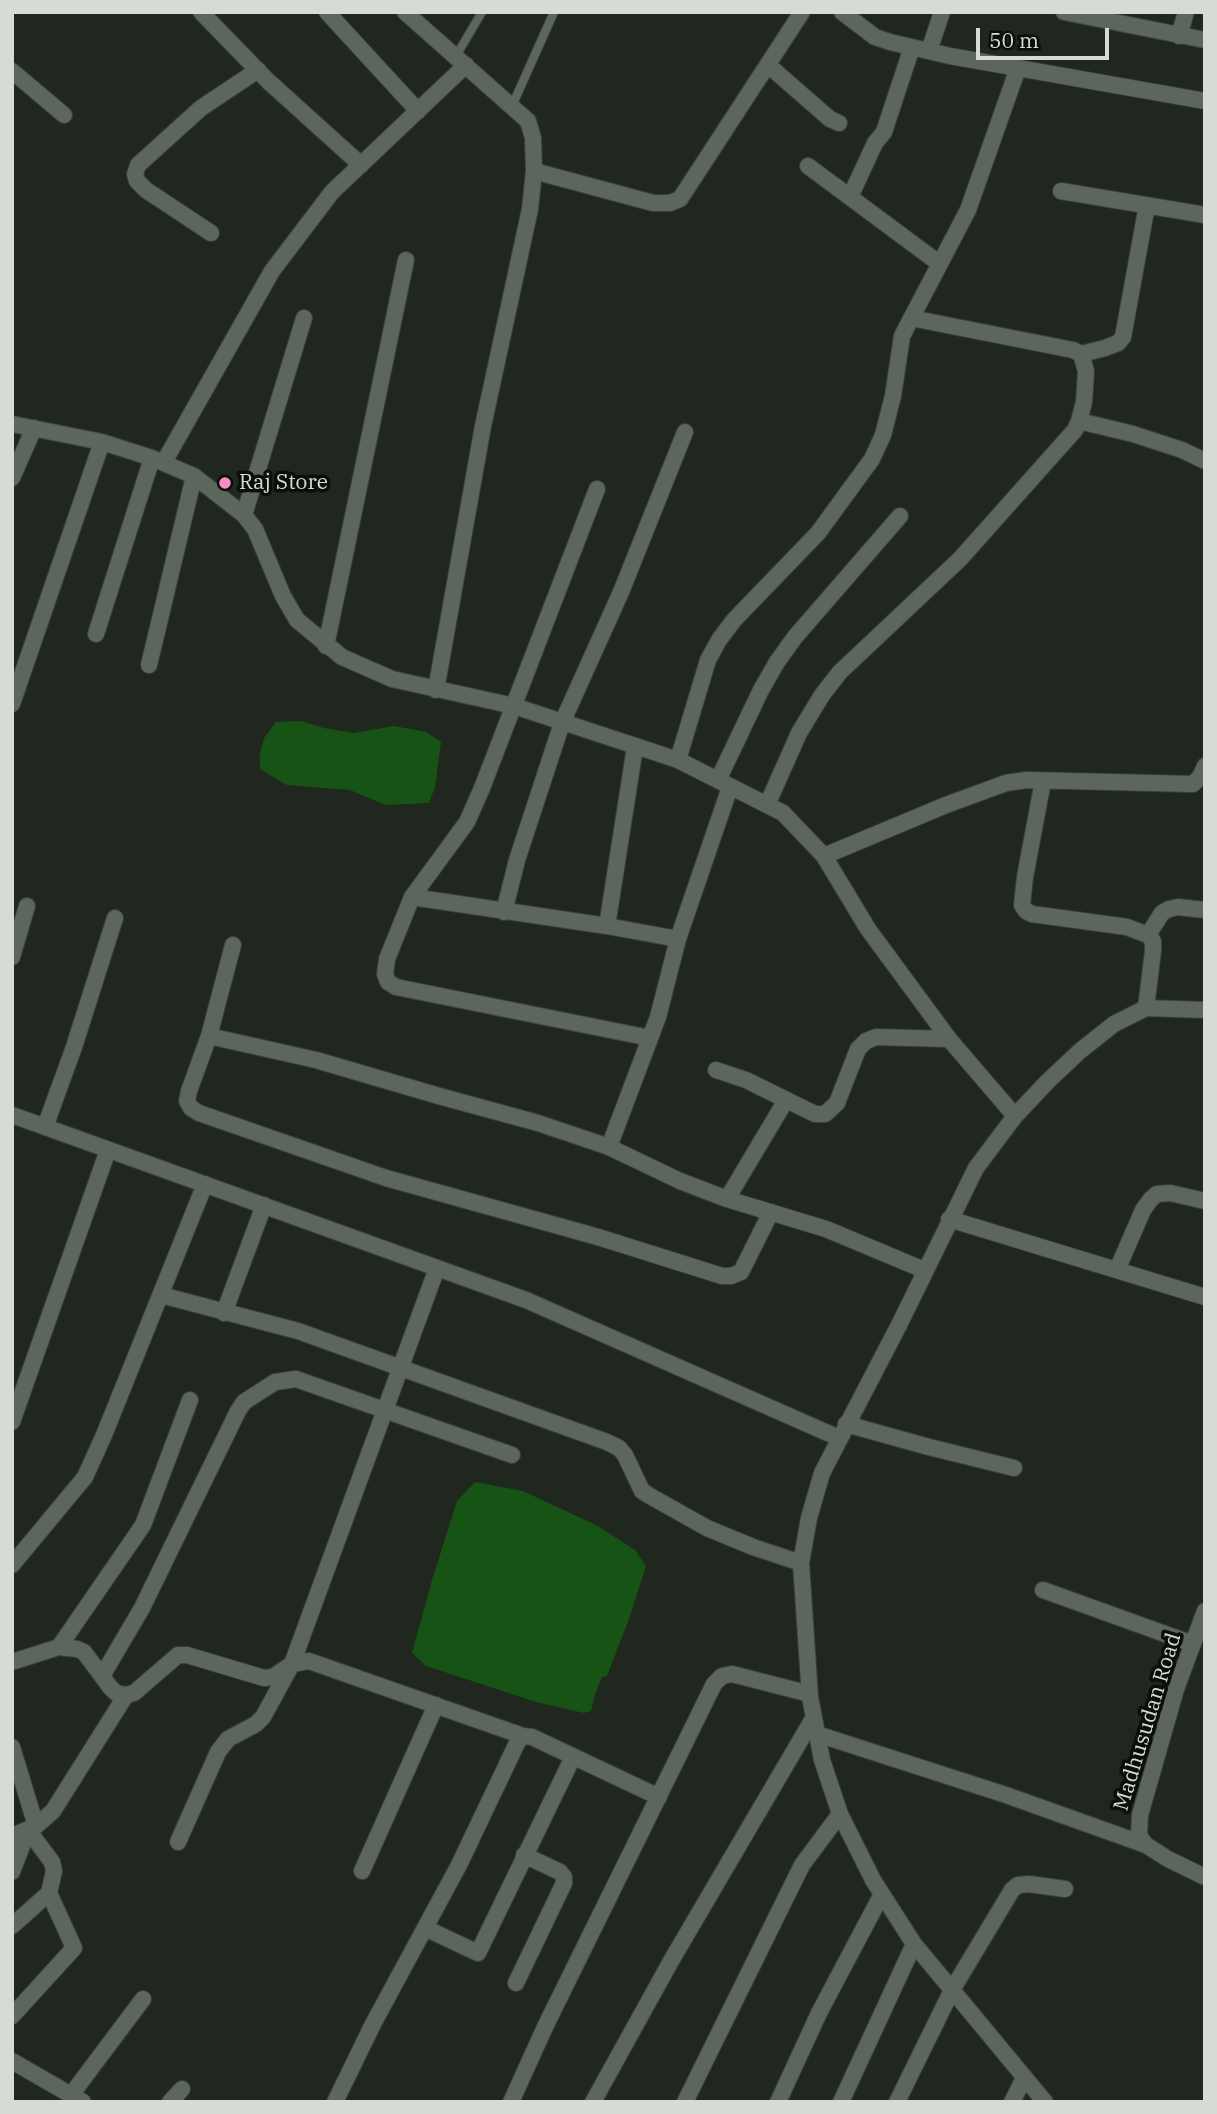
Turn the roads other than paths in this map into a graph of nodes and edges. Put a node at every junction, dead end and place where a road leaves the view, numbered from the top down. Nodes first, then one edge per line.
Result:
1 (201, 12) edge
2 (327, 12) edge
3 (405, 12) edge
4 (482, 12) edge
5 (554, 12) edge
6 (802, 12) edge
7 (842, 12) edge
8 (942, 12) edge
9 (1064, 12) edge
10 (1186, 12) edge
11 (860, 19) edge
12 (1179, 36) junction
13 (1205, 40) edge
14 (912, 47) junction
15 (929, 51) junction
16 (461, 61) junction
17 (768, 65) junction
18 (1018, 68) junction
19 (258, 70) junction
20 (12, 71) edge
21 (1205, 101) edge
22 (512, 106) junction
23 (418, 111) junction
24 (64, 115) dead end
25 (839, 123) dead end
26 (361, 165) junction
27 (808, 166) dead end
28 (534, 170) junction
29 (1061, 191) dead end
30 (850, 197) junction
31 (1147, 205) junction
32 (1205, 215) edge
33 (211, 233) dead end
34 (406, 260) dead end
35 (940, 264) junction
36 (304, 318) dead end
37 (911, 318) junction
38 (1081, 354) junction
39 (1079, 421) junction
40 (12, 424) edge
41 (34, 428) junction
42 (685, 432) dead end
43 (102, 442) junction
44 (158, 460) junction
45 (1205, 461) edge
46 (194, 476) junction
47 (12, 478) edge
48 (597, 489) dead end
49 (244, 515) junction
50 (900, 516) dead end
51 (96, 634) dead end
52 (326, 646) junction
53 (149, 665) dead end
54 (436, 690) junction
55 (12, 704) edge
56 (514, 706) junction
57 (562, 723) junction
58 (635, 747) junction
59 (678, 760) junction
60 (1205, 766) edge
61 (1043, 780) junction
62 (724, 784) junction
63 (767, 806) junction
64 (824, 856) junction
65 (412, 897) junction
66 (27, 906) dead end
67 (1205, 910) edge
68 (504, 912) junction
69 (115, 918) dead end
70 (607, 926) junction
71 (1148, 935) junction
72 (678, 939) junction
73 (233, 945) dead end
74 (12, 957) edge
75 (1146, 1008) junction
76 (1205, 1010) edge
77 (209, 1036) junction
78 (650, 1038) junction
79 (950, 1039) junction
80 (716, 1070) dead end
81 (786, 1100) junction
82 (12, 1115) edge
83 (1015, 1116) junction
84 (45, 1127) junction
85 (609, 1147) junction
86 (108, 1150) junction
87 (205, 1184) junction
88 (727, 1199) junction
89 (1205, 1201) edge
90 (264, 1205) junction
91 (771, 1212) junction
92 (949, 1219) junction
93 (437, 1268) junction
94 (924, 1270) junction
95 (1117, 1270) junction
96 (161, 1295) junction
97 (1205, 1297) edge
98 (224, 1312) junction
99 (400, 1367) junction
100 (190, 1400) dead end
101 (385, 1409) junction
102 (12, 1422) edge
103 (843, 1431) junction
104 (512, 1455) dead end
105 (1014, 1468) dead end
106 (801, 1563) junction
107 (12, 1565) edge
108 (1043, 1590) dead end
109 (1205, 1611) edge
110 (1193, 1644) junction
111 (59, 1647) junction
112 (12, 1662) edge
113 (292, 1664) junction
114 (102, 1676) junction
115 (810, 1694) junction
116 (125, 1695) junction
117 (436, 1705) junction
118 (814, 1717) junction
119 (817, 1734) junction
120 (523, 1736) junction
121 (12, 1747) edge
122 (573, 1757) junction
123 (659, 1797) junction
124 (840, 1814) junction
125 (25, 1831) edge
126 (178, 1842) dead end
127 (1146, 1845) junction
128 (524, 1855) junction
129 (362, 1871) dead end
130 (12, 1872) edge
131 (1205, 1877) edge
132 (1065, 1889) dead end
133 (49, 1893) junction
134 (882, 1894) junction
135 (12, 1926) edge
136 (425, 1928) junction
137 (914, 1944) junction
138 (516, 1983) dead end
139 (952, 1990) junction
140 (143, 1999) dead end
141 (12, 2017) edge
142 (12, 2061) edge
143 (1024, 2078) junction
144 (182, 2089) dead end
145 (77, 2098) edge
146 (170, 2102) edge
147 (335, 2102) edge
148 (511, 2102) edge
149 (593, 2102) edge
150 (685, 2102) edge
151 (778, 2102) edge
152 (841, 2102) edge
153 (897, 2102) edge
154 (1012, 2102) edge
155 (1045, 2102) edge

1 - 19 street
2 - 23 street
3 - 16 street
4 - 16 lane
5 - 22 lane
6 - 17 street
7 - 11 street
8 - 15 street
9 - 12 street
10 - 12 street
11 - 14 street
12 - 13 street
14 - 15 street
14 - 30 street
15 - 18 street
16 - 22 street
16 - 23 street
17 - 25 street
17 - 28 street
18 - 21 street
18 - 35 street
19 - 26 street
19 - 33 street
20 - 24 street
22 - 28 street
23 - 26 street
26 - 44 street
27 - 30 street
28 - 54 street
29 - 31 street
30 - 35 street
31 - 32 street
31 - 38 street
34 - 52 street
35 - 37 street
36 - 49 street
37 - 38 street
37 - 59 street
38 - 39 street
39 - 45 street
39 - 63 street
40 - 41 street
41 - 43 street
41 - 47 street
42 - 57 street
43 - 44 street
43 - 55 street
44 - 46 street
44 - 51 street
46 - 49 street
46 - 53 street
48 - 56 street
49 - 52 street
50 - 62 street
52 - 54 street
54 - 56 street
56 - 57 street
56 - 65 street
57 - 58 street
57 - 68 street
58 - 59 street
58 - 70 street
59 - 62 street
60 - 61 street
61 - 64 street
61 - 71 street
62 - 63 street
62 - 72 street
63 - 64 street
64 - 79 street
65 - 68 street
65 - 78 street
66 - 74 street
67 - 71 street
68 - 70 street
69 - 84 street
70 - 72 street
71 - 75 street
72 - 78 street
73 - 77 street
75 - 76 street
75 - 83 street
77 - 85 street
77 - 91 street
78 - 85 street
79 - 81 street
79 - 83 street
80 - 81 street
81 - 88 street
82 - 84 street
83 - 92 street
84 - 86 street
85 - 88 street
86 - 87 street
86 - 102 street
87 - 90 street
87 - 96 street
88 - 91 street
89 - 95 street
90 - 93 street
90 - 98 street
91 - 94 street
92 - 94 street
92 - 95 street
93 - 99 street
93 - 103 street
94 - 103 street
95 - 97 street
96 - 98 street
96 - 107 street
98 - 99 street
99 - 101 street
99 - 106 street
100 - 111 street
101 - 104 street
101 - 113 street
101 - 114 street
103 - 105 street
103 - 106 street
106 - 115 street
108 - 110 street
109 - 110 street, Madhusudan Road
110 - 127 street, Madhusudan Road
111 - 112 street
111 - 114 street
113 - 116 street
113 - 117 street
113 - 126 street
114 - 116 street
115 - 118 street
115 - 123 street
116 - 125 street
117 - 120 street
117 - 129 street
118 - 119 street
118 - 149 street
119 - 124 street
119 - 127 street
120 - 122 street
120 - 136 street
121 - 125 street
122 - 123 street
122 - 128 street
123 - 148 street
124 - 134 street
124 - 150 street
125 - 130 street
125 - 133 street
127 - 131 street
128 - 136 street
128 - 138 street
132 - 139 street
133 - 135 street
133 - 141 street
134 - 137 street
134 - 151 street
136 - 147 street
137 - 139 street
137 - 152 street
139 - 143 street
139 - 153 street
140 - 145 street
142 - 145 street
143 - 154 street
143 - 155 street
144 - 146 street

